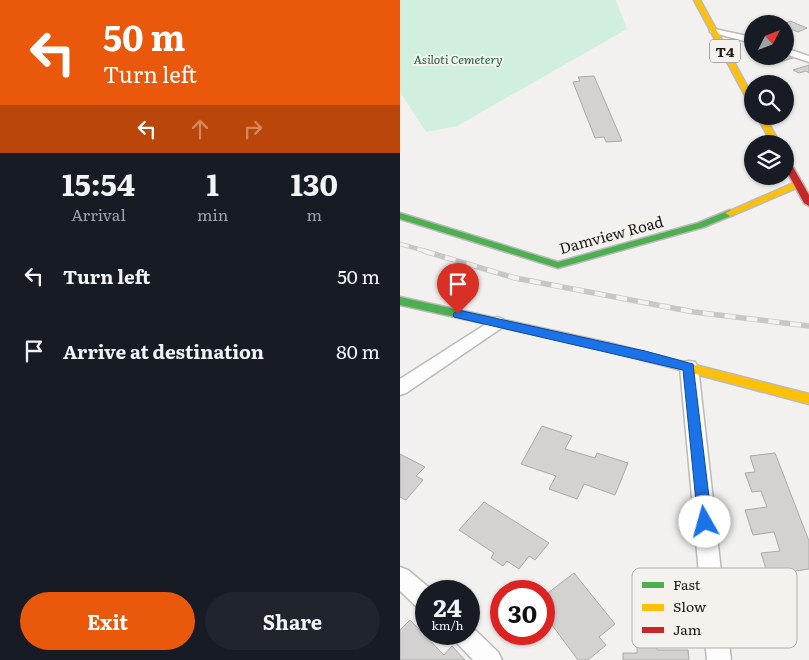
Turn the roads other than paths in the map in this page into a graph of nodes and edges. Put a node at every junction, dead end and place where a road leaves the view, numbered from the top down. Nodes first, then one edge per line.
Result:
1 (697, 0) edge
2 (713, 30) junction
3 (744, 38) edge
4 (794, 54) edge
5 (809, 59) edge
6 (744, 86) edge
7 (794, 177) edge
8 (798, 184) junction
9 (809, 203) edge
10 (400, 216) edge
11 (400, 302) edge
12 (497, 323) junction
13 (688, 367) junction
14 (400, 388) edge
15 (809, 399) edge
16 (709, 568) edge
17 (400, 577) edge
18 (415, 590) edge
19 (475, 645) edge
20 (490, 660) edge

1 - 2 main road, T4
2 - 3 street
2 - 6 main road, T4
4 - 5 street
7 - 8 main road
8 - 9 main road
8 - 10 main road, Damview Road
11 - 12 main road
12 - 13 main road
12 - 14 street
13 - 15 main road
13 - 16 street
17 - 18 street
19 - 20 street

